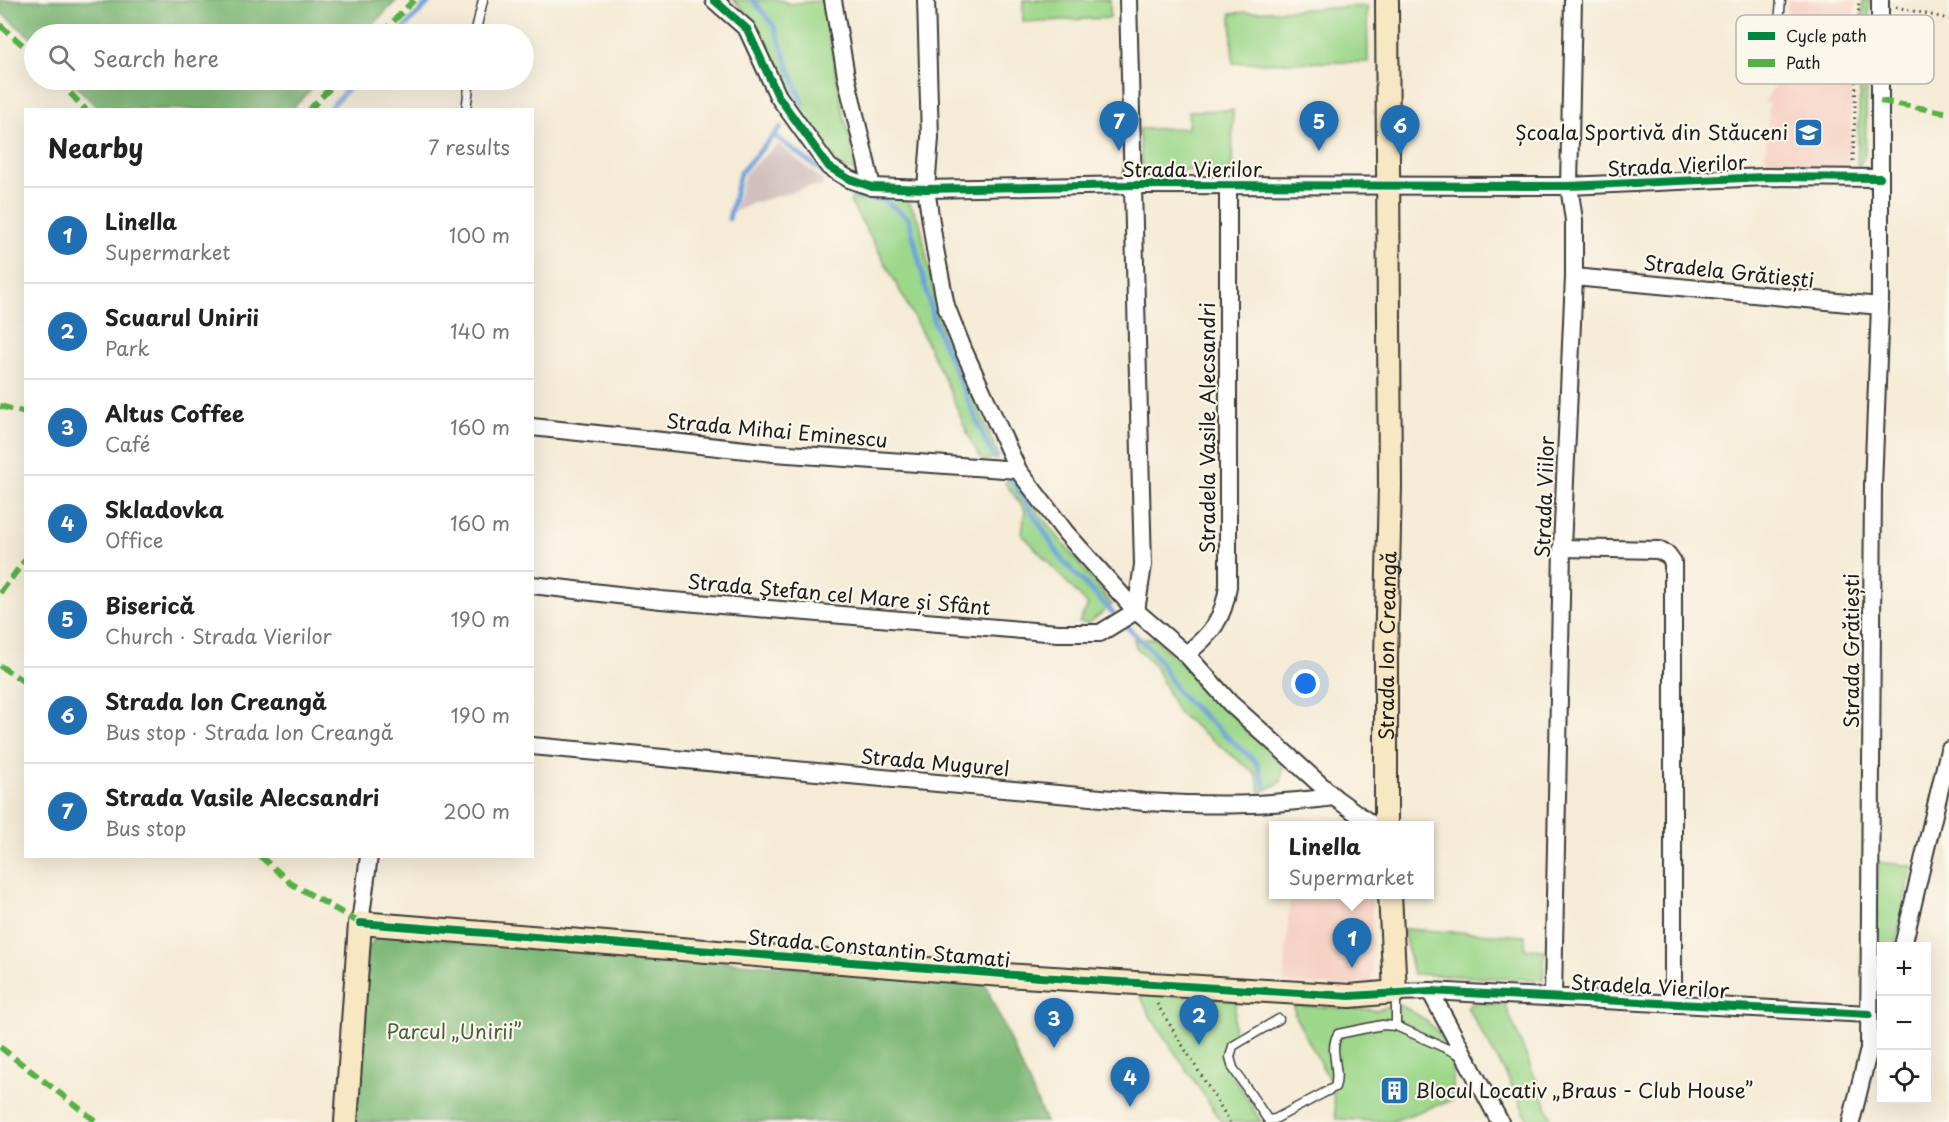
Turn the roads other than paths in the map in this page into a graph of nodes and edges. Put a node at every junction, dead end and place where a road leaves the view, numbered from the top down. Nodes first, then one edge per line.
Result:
1 (483, 0) edge
2 (714, 0) edge
3 (833, 0) edge
4 (926, 0) edge
5 (1128, 0) edge
6 (1387, 0) edge
7 (1573, 0) edge
8 (1781, 0) edge
9 (1780, 15) edge
10 (477, 24) edge
11 (1880, 84) edge
12 (469, 90) edge
13 (466, 108) edge
14 (1880, 178) junction
15 (1133, 185) junction
16 (1228, 186) junction
17 (1389, 186) junction
18 (1569, 186) junction
19 (872, 187) junction
20 (926, 189) junction
21 (1574, 277) junction
22 (1880, 306) junction
23 (534, 427) edge
24 (1018, 470) junction
25 (1562, 548) junction
26 (534, 585) edge
27 (1136, 611) junction
28 (1186, 654) junction
29 (534, 746) edge
30 (1949, 750) edge
31 (1334, 797) junction
32 (1368, 821) edge
33 (1386, 821) edge
34 (369, 858) edge
35 (1390, 899) edge
36 (360, 923) junction
37 (1904, 942) edge
38 (1430, 991) junction
39 (1395, 992) junction
40 (1553, 996) junction
41 (1673, 1004) junction
42 (1869, 1014) junction
43 (1279, 1019) dead end
44 (1396, 1026) junction
45 (1877, 1036) edge
46 (1869, 1049) junction
47 (1466, 1058) junction
48 (346, 1122) edge
49 (1500, 1122) edge
50 (1851, 1122) edge

1 - 10 lane
2 - 19 street, Strada Vierilor
3 - 19 street
4 - 20 street
5 - 15 street
6 - 17 street, Strada Ion Creangă
7 - 18 street, Strada Viilor
8 - 9 lane
11 - 14 street, Strada Grătiești
12 - 13 lane
14 - 18 street, Strada Vierilor
14 - 22 street, Strada Grătiești
15 - 16 street, Strada Vierilor
15 - 20 street, Strada Vierilor
15 - 27 street
16 - 17 street, Strada Vierilor
16 - 28 street, Stradela Vasile Alecsandri
17 - 18 street, Strada Vierilor
17 - 33 street, Strada Ion Creangă
18 - 21 street, Strada Viilor
19 - 20 street, Strada Vierilor
20 - 24 street
21 - 22 street, Stradela Grătiești
21 - 25 street, Strada Viilor
22 - 42 street, Strada Grătiești
23 - 24 street, Strada Mihai Eminescu
24 - 27 street
25 - 40 street, Strada Viilor
25 - 41 street, Stradela Vierilor
26 - 27 street, Strada Ştefan cel Mare și Sfânt
27 - 28 street
28 - 31 street
29 - 31 street, Strada Mugurel
30 - 37 street
31 - 32 street
34 - 36 street
35 - 39 street
36 - 39 street, Strada Constantin Stamati
36 - 48 street
38 - 39 street, Stradela Vierilor
38 - 40 street, Stradela Vierilor
38 - 47 street
39 - 44 lane
40 - 41 street, Stradela Vierilor
41 - 42 street, Stradela Vierilor
42 - 46 street, Strada Grătiești
43 - 44 lane
44 - 47 lane
45 - 46 street
46 - 50 street, Strada Grătiești
47 - 49 street

